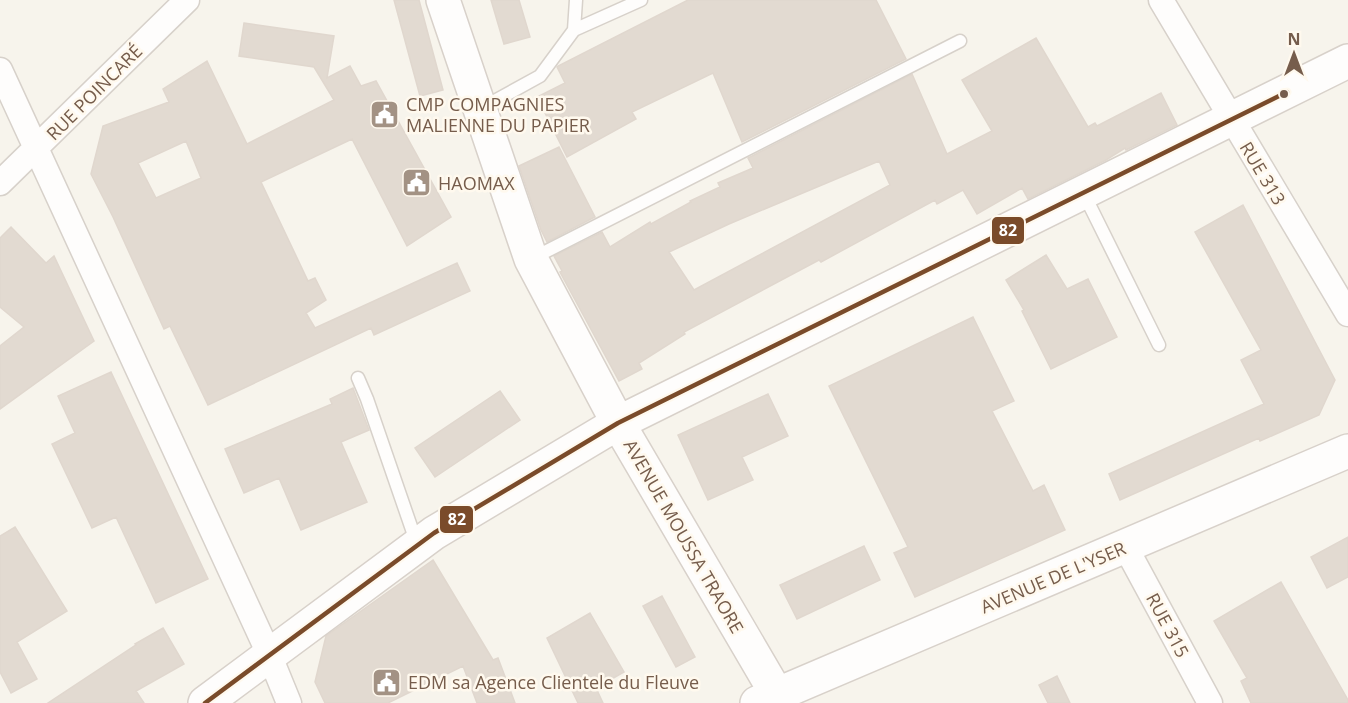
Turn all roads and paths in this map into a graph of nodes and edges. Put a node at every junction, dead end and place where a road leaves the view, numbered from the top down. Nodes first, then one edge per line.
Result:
1 (187, 0) edge
2 (443, 0) edge
3 (576, 0) edge
4 (641, 0) edge
5 (1161, 0) edge
6 (574, 30) junction
7 (960, 41) dead end
8 (1348, 61) edge
9 (0, 70) edge
10 (479, 109) junction
11 (1231, 120) junction
12 (36, 149) junction
13 (0, 183) edge
14 (1083, 193) junction
15 (531, 259) junction
16 (1348, 314) edge
17 (1159, 345) dead end
18 (358, 378) dead end
19 (618, 423) junction
20 (1348, 451) edge
21 (417, 545) junction
22 (1125, 546) junction
23 (269, 654) junction
24 (772, 700) edge
25 (205, 703) edge
26 (289, 703) edge
27 (1210, 703) edge

1 - 12 street, RUE POINCARÉ
2 - 10 street, AVENUE MOUSSA TRAORE
3 - 6 lane
4 - 6 lane
5 - 11 street, RUE 313
6 - 10 lane
7 - 15 lane
8 - 11 street
9 - 12 street
10 - 15 street, AVENUE MOUSSA TRAORE
11 - 14 street
11 - 16 street, RUE 313
12 - 13 street, RUE POINCARÉ
12 - 23 street
14 - 17 lane
14 - 19 street
15 - 19 street, AVENUE MOUSSA TRAORE
18 - 21 lane
19 - 21 street
19 - 24 street, AVENUE MOUSSA TRAORE
20 - 22 street, AVENUE DE L'YSER
21 - 23 street
22 - 24 street, AVENUE DE L'YSER
22 - 27 street, RUE 315
23 - 25 street
23 - 26 street

